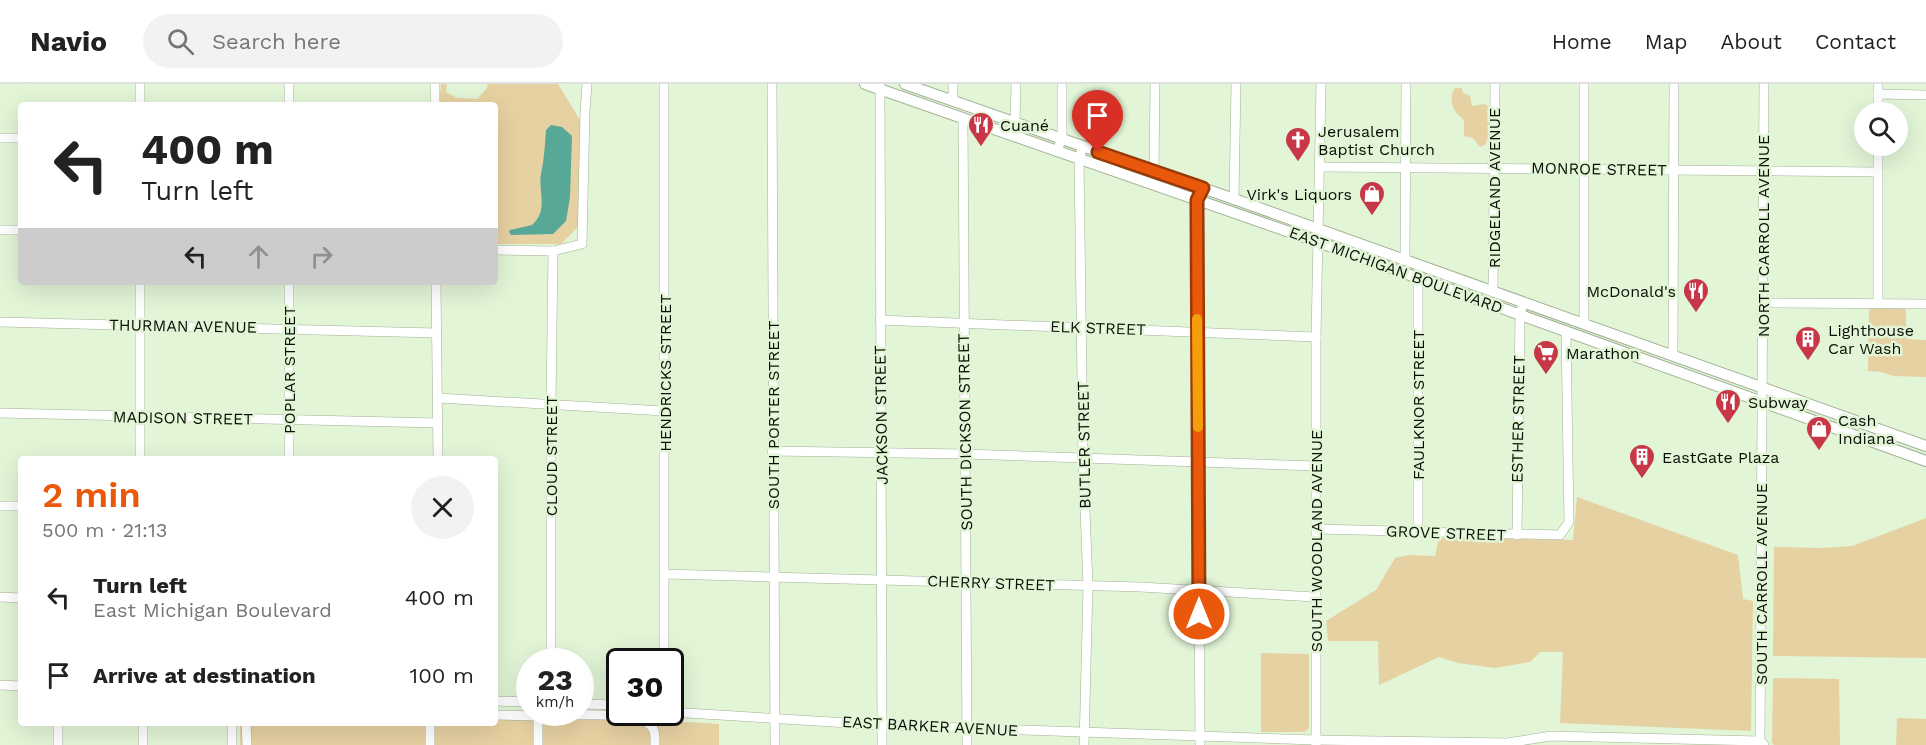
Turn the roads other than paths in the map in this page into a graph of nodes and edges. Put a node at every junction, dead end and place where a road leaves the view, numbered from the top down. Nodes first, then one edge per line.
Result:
1 (140, 84) edge
2 (289, 84) edge
3 (435, 84) edge
4 (588, 84) edge
5 (664, 84) edge
6 (772, 84) edge
7 (865, 84) edge
8 (905, 84) edge
9 (953, 84) edge
10 (1016, 84) edge
11 (1062, 84) edge
12 (1155, 84) edge
13 (1236, 84) edge
14 (1321, 84) edge
15 (1406, 84) edge
16 (1495, 84) edge
17 (1584, 84) edge
18 (1674, 84) edge
19 (1764, 84) edge
20 (1878, 84) edge
21 (880, 87) edge
22 (1878, 94) junction
23 (1926, 95) edge
24 (953, 101) junction
25 (140, 102) edge
26 (289, 102) edge
27 (435, 102) edge
28 (1878, 102) edge
29 (963, 118) junction
30 (1015, 123) junction
31 (0, 138) edge
32 (18, 138) edge
33 (1062, 138) junction
34 (1083, 147) junction
35 (1057, 151) junction
36 (1878, 156) edge
37 (1079, 158) junction
38 (1320, 167) junction
39 (1407, 167) junction
40 (1495, 168) junction
41 (1584, 169) junction
42 (1674, 170) junction
43 (1154, 171) junction
44 (1763, 171) junction
45 (1878, 172) junction
46 (1203, 188) junction
47 (1234, 199) junction
48 (1197, 200) junction
49 (1318, 229) junction
50 (0, 230) edge
51 (18, 230) edge
52 (1318, 242) junction
53 (498, 250) edge
54 (553, 251) junction
55 (1406, 260) junction
56 (1418, 279) junction
57 (140, 285) edge
58 (289, 285) edge
59 (436, 285) edge
60 (1493, 292) junction
61 (1524, 303) junction
62 (1762, 303) junction
63 (1878, 303) junction
64 (1926, 304) edge
65 (1520, 315) junction
66 (880, 320) junction
67 (0, 322) edge
68 (963, 323) junction
69 (1584, 324) junction
70 (140, 326) junction
71 (289, 328) junction
72 (1082, 328) junction
73 (1566, 331) junction
74 (1197, 332) junction
75 (437, 333) junction
76 (1316, 337) junction
77 (1673, 355) junction
78 (1762, 387) junction
79 (438, 398) junction
80 (1762, 401) junction
81 (551, 404) junction
82 (664, 411) junction
83 (0, 413) edge
84 (140, 417) junction
85 (289, 421) junction
86 (438, 423) junction
87 (1926, 447) edge
88 (772, 451) junction
89 (881, 453) junction
90 (965, 454) junction
91 (140, 456) edge
92 (289, 456) edge
93 (438, 456) edge
94 (1083, 458) junction
95 (1926, 460) edge
96 (1198, 461) junction
97 (1316, 466) junction
98 (0, 506) edge
99 (18, 506) edge
100 (1317, 528) junction
101 (1418, 532) junction
102 (1517, 535) junction
103 (665, 574) junction
104 (775, 578) junction
105 (883, 580) junction
106 (966, 582) junction
107 (1088, 586) junction
108 (1199, 591) junction
109 (0, 597) edge
110 (1316, 597) junction
111 (18, 598) edge
112 (552, 648) edge
113 (664, 648) edge
114 (0, 685) edge
115 (18, 686) edge
116 (498, 701) edge
117 (516, 702) edge
118 (684, 714) edge
119 (498, 715) edge
120 (516, 715) edge
121 (775, 717) junction
122 (882, 725) junction
123 (58, 726) edge
124 (143, 726) edge
125 (232, 726) edge
126 (246, 726) edge
127 (430, 726) edge
128 (538, 726) edge
129 (651, 726) edge
130 (968, 728) junction
131 (1084, 732) junction
132 (1200, 740) edge
133 (1577, 741) edge
134 (1316, 742) edge
135 (1669, 742) edge
136 (1491, 744) edge
137 (1761, 744) edge
138 (57, 745) edge
139 (143, 745) edge
140 (232, 745) edge
141 (247, 745) edge
142 (430, 745) edge
143 (538, 745) edge
144 (654, 745) edge
145 (775, 745) edge
146 (882, 745) edge
147 (967, 745) edge
148 (1084, 745) edge

1 - 25 street
2 - 26 street
3 - 27 street
4 - 54 street
5 - 82 street, HENDRICKS STREET
6 - 88 street, SOUTH PORTER STREET
7 - 21 main road, EAST MICHIGAN BOULEVARD
8 - 24 main road, EAST MICHIGAN BOULEVARD
9 - 24 street
10 - 30 street
11 - 33 street
12 - 43 street
13 - 47 street
14 - 38 street, SOUTH WOODLAND AVENUE
15 - 39 street
16 - 40 street, RIDGELAND AVENUE
17 - 41 street
18 - 42 street
19 - 44 street, NORTH CARROLL AVENUE
20 - 22 street
21 - 29 main road, EAST MICHIGAN BOULEVARD
21 - 66 street, JACKSON STREET
22 - 23 street
22 - 28 street
24 - 30 main road, EAST MICHIGAN BOULEVARD
29 - 35 main road, EAST MICHIGAN BOULEVARD
29 - 68 street, SOUTH DICKSON STREET
30 - 33 main road, EAST MICHIGAN BOULEVARD
31 - 32 street
33 - 34 main road, EAST MICHIGAN BOULEVARD
33 - 35 street
34 - 37 street, BUTLER STREET
34 - 43 main road, EAST MICHIGAN BOULEVARD
35 - 37 main road, EAST MICHIGAN BOULEVARD
36 - 45 street
37 - 48 main road, EAST MICHIGAN BOULEVARD
37 - 72 street, BUTLER STREET
38 - 39 street, MONROE STREET
38 - 49 street, SOUTH WOODLAND AVENUE
39 - 40 street, MONROE STREET
39 - 55 street
40 - 41 street, MONROE STREET
40 - 60 street, RIDGELAND AVENUE
41 - 42 street, MONROE STREET
41 - 69 street
42 - 44 street, MONROE STREET
42 - 77 street
43 - 46 main road, EAST MICHIGAN BOULEVARD
44 - 45 street, MONROE STREET
44 - 62 street, NORTH CARROLL AVENUE
45 - 63 street
46 - 47 main road, EAST MICHIGAN BOULEVARD
46 - 48 street
47 - 49 main road, EAST MICHIGAN BOULEVARD
48 - 52 main road, EAST MICHIGAN BOULEVARD
48 - 74 street
49 - 52 street, SOUTH WOODLAND AVENUE
49 - 55 main road, EAST MICHIGAN BOULEVARD
50 - 51 street
52 - 56 main road, EAST MICHIGAN BOULEVARD
52 - 76 street, SOUTH WOODLAND AVENUE
53 - 54 street
54 - 81 street, CLOUD STREET
55 - 60 main road, EAST MICHIGAN BOULEVARD
56 - 65 main road, EAST MICHIGAN BOULEVARD
56 - 101 street, FAULKNOR STREET
57 - 70 street
58 - 71 street, POPLAR STREET
59 - 75 street
60 - 61 main road, EAST MICHIGAN BOULEVARD
61 - 65 street, ESTHER STREET
61 - 69 main road, EAST MICHIGAN BOULEVARD
62 - 63 street
62 - 78 street, NORTH CARROLL AVENUE
63 - 64 street
65 - 73 main road, EAST MICHIGAN BOULEVARD
65 - 102 street, ESTHER STREET
66 - 68 street, ELK STREET
66 - 89 street, JACKSON STREET
67 - 70 street, THURMAN AVENUE
68 - 72 street, ELK STREET
68 - 90 street, SOUTH DICKSON STREET
69 - 77 main road, EAST MICHIGAN BOULEVARD
70 - 71 street, THURMAN AVENUE
70 - 84 street
71 - 75 street, THURMAN AVENUE
71 - 85 street, POPLAR STREET
72 - 74 street, ELK STREET
72 - 94 street, BUTLER STREET
73 - 80 main road, EAST MICHIGAN BOULEVARD
73 - 102 street, GROVE STREET
74 - 76 street, ELK STREET
74 - 96 street
75 - 79 street
76 - 97 street, SOUTH WOODLAND AVENUE
77 - 78 main road, EAST MICHIGAN BOULEVARD
78 - 80 street, SOUTH CARROLL AVENUE
78 - 87 main road, EAST MICHIGAN BOULEVARD
79 - 81 street
79 - 86 street
80 - 95 main road, EAST MICHIGAN BOULEVARD
80 - 137 street, SOUTH CARROLL AVENUE
81 - 82 street
81 - 112 street, CLOUD STREET
82 - 103 street, HENDRICKS STREET
83 - 84 street, MADISON STREET
84 - 85 street, MADISON STREET
84 - 91 street
85 - 86 street, MADISON STREET
85 - 92 street, POPLAR STREET
86 - 93 street
88 - 89 street
88 - 104 street, SOUTH PORTER STREET
89 - 90 street
89 - 105 street, JACKSON STREET
90 - 94 street
90 - 106 street, SOUTH DICKSON STREET
94 - 96 street
94 - 107 street, BUTLER STREET
96 - 97 street
96 - 108 street
97 - 100 street, SOUTH WOODLAND AVENUE
98 - 99 street
100 - 101 street, GROVE STREET
100 - 110 street, SOUTH WOODLAND AVENUE
101 - 102 street, GROVE STREET
103 - 104 street, CHERRY STREET
103 - 113 street, HENDRICKS STREET
104 - 105 street, CHERRY STREET
104 - 121 street, SOUTH PORTER STREET
105 - 106 street, CHERRY STREET
105 - 122 street, JACKSON STREET
106 - 107 street, CHERRY STREET
106 - 130 street, SOUTH DICKSON STREET
107 - 108 street, CHERRY STREET
107 - 131 street, BUTLER STREET
108 - 110 street, CHERRY STREET
108 - 132 street
109 - 111 street
110 - 134 street, SOUTH WOODLAND AVENUE
114 - 115 street
116 - 117 street
118 - 121 street, EAST BARKER AVENUE
119 - 120 street
121 - 122 street, EAST BARKER AVENUE
121 - 145 street, SOUTH PORTER STREET
122 - 130 street, EAST BARKER AVENUE
122 - 146 street, JACKSON STREET
123 - 138 street
124 - 139 street
125 - 140 street
126 - 141 street
127 - 142 street
128 - 143 street
129 - 144 street
130 - 131 street, EAST BARKER AVENUE
130 - 147 street, SOUTH DICKSON STREET
131 - 132 street, EAST BARKER AVENUE
131 - 148 street, BUTLER STREET
132 - 134 street, EAST BARKER AVENUE
133 - 135 street, EAST BARKER AVENUE
133 - 136 street, EAST BARKER AVENUE
134 - 136 street, EAST BARKER AVENUE
135 - 137 street, EAST BARKER AVENUE

